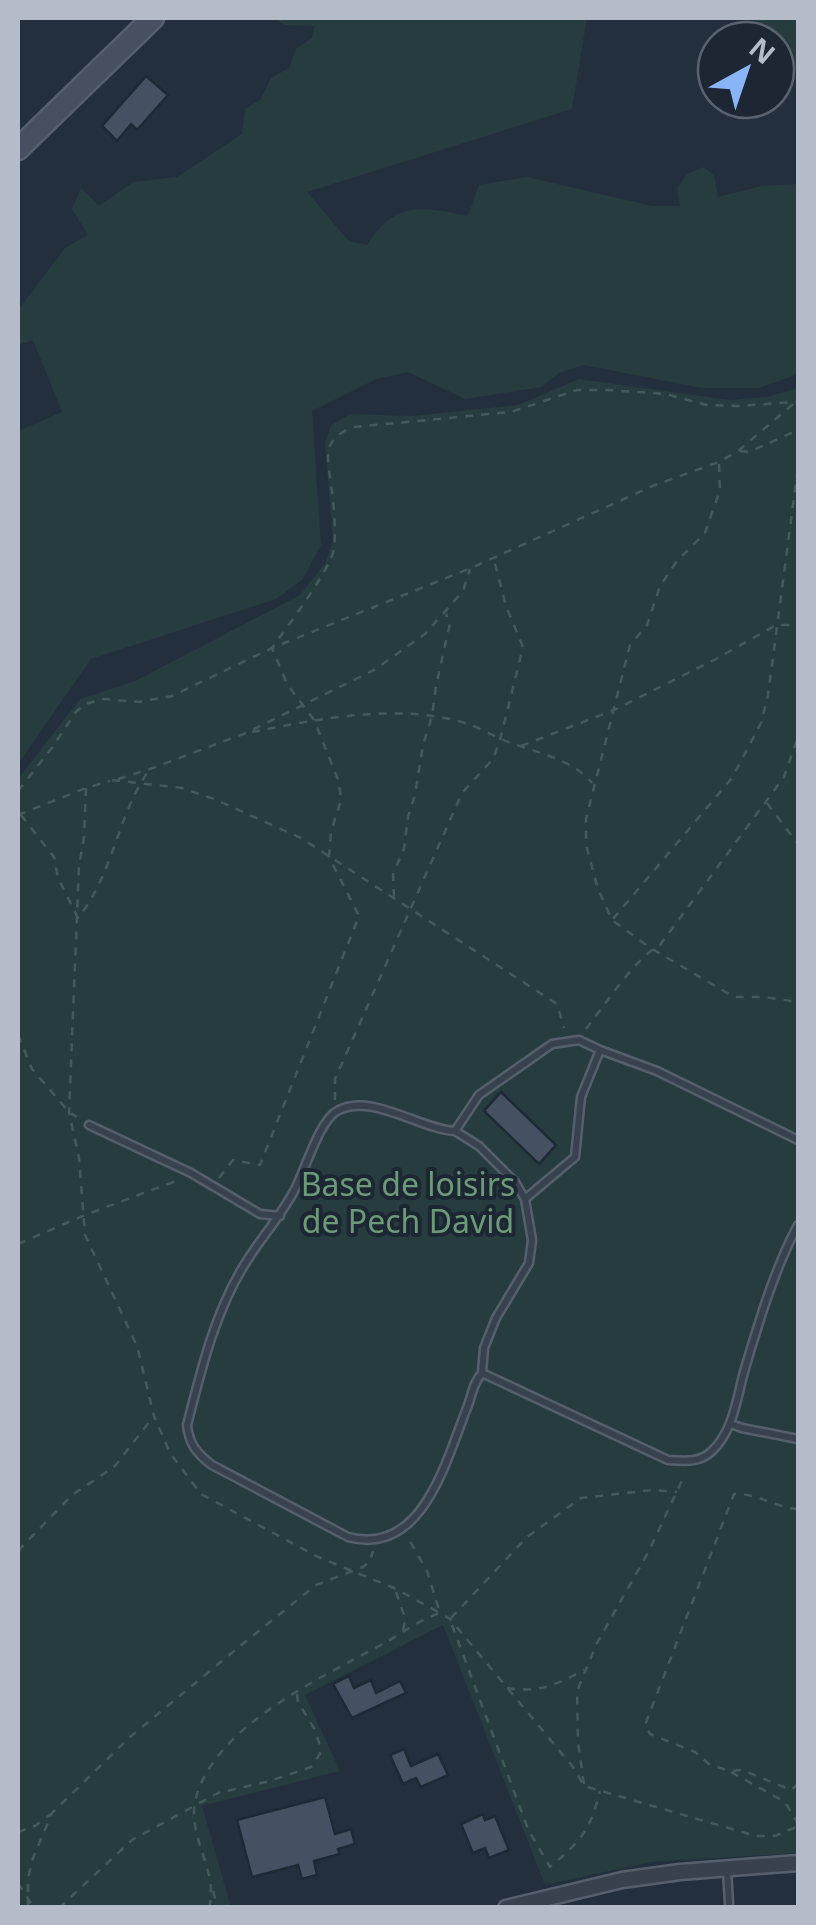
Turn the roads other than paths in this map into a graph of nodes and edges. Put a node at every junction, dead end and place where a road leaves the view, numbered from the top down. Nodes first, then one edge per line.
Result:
1 (153, 18) edge
2 (18, 149) edge
3 (600, 1050) junction
4 (90, 1126) road end
5 (455, 1131) junction
6 (798, 1140) edge
7 (526, 1198) junction
8 (281, 1216) junction
9 (798, 1226) edge
10 (482, 1373) junction
11 (730, 1424) junction
12 (798, 1438) edge
13 (798, 1864) edge
14 (727, 1869) junction
15 (730, 1903) dead end
16 (506, 1908) edge

1 - 2 main road
3 - 5 lane
3 - 6 lane
3 - 7 lane
4 - 8 lane
5 - 7 lane
5 - 8 lane
7 - 10 lane
8 - 10 lane
9 - 11 lane
10 - 11 lane
11 - 12 lane
13 - 14 street
14 - 15 lane
14 - 16 street

